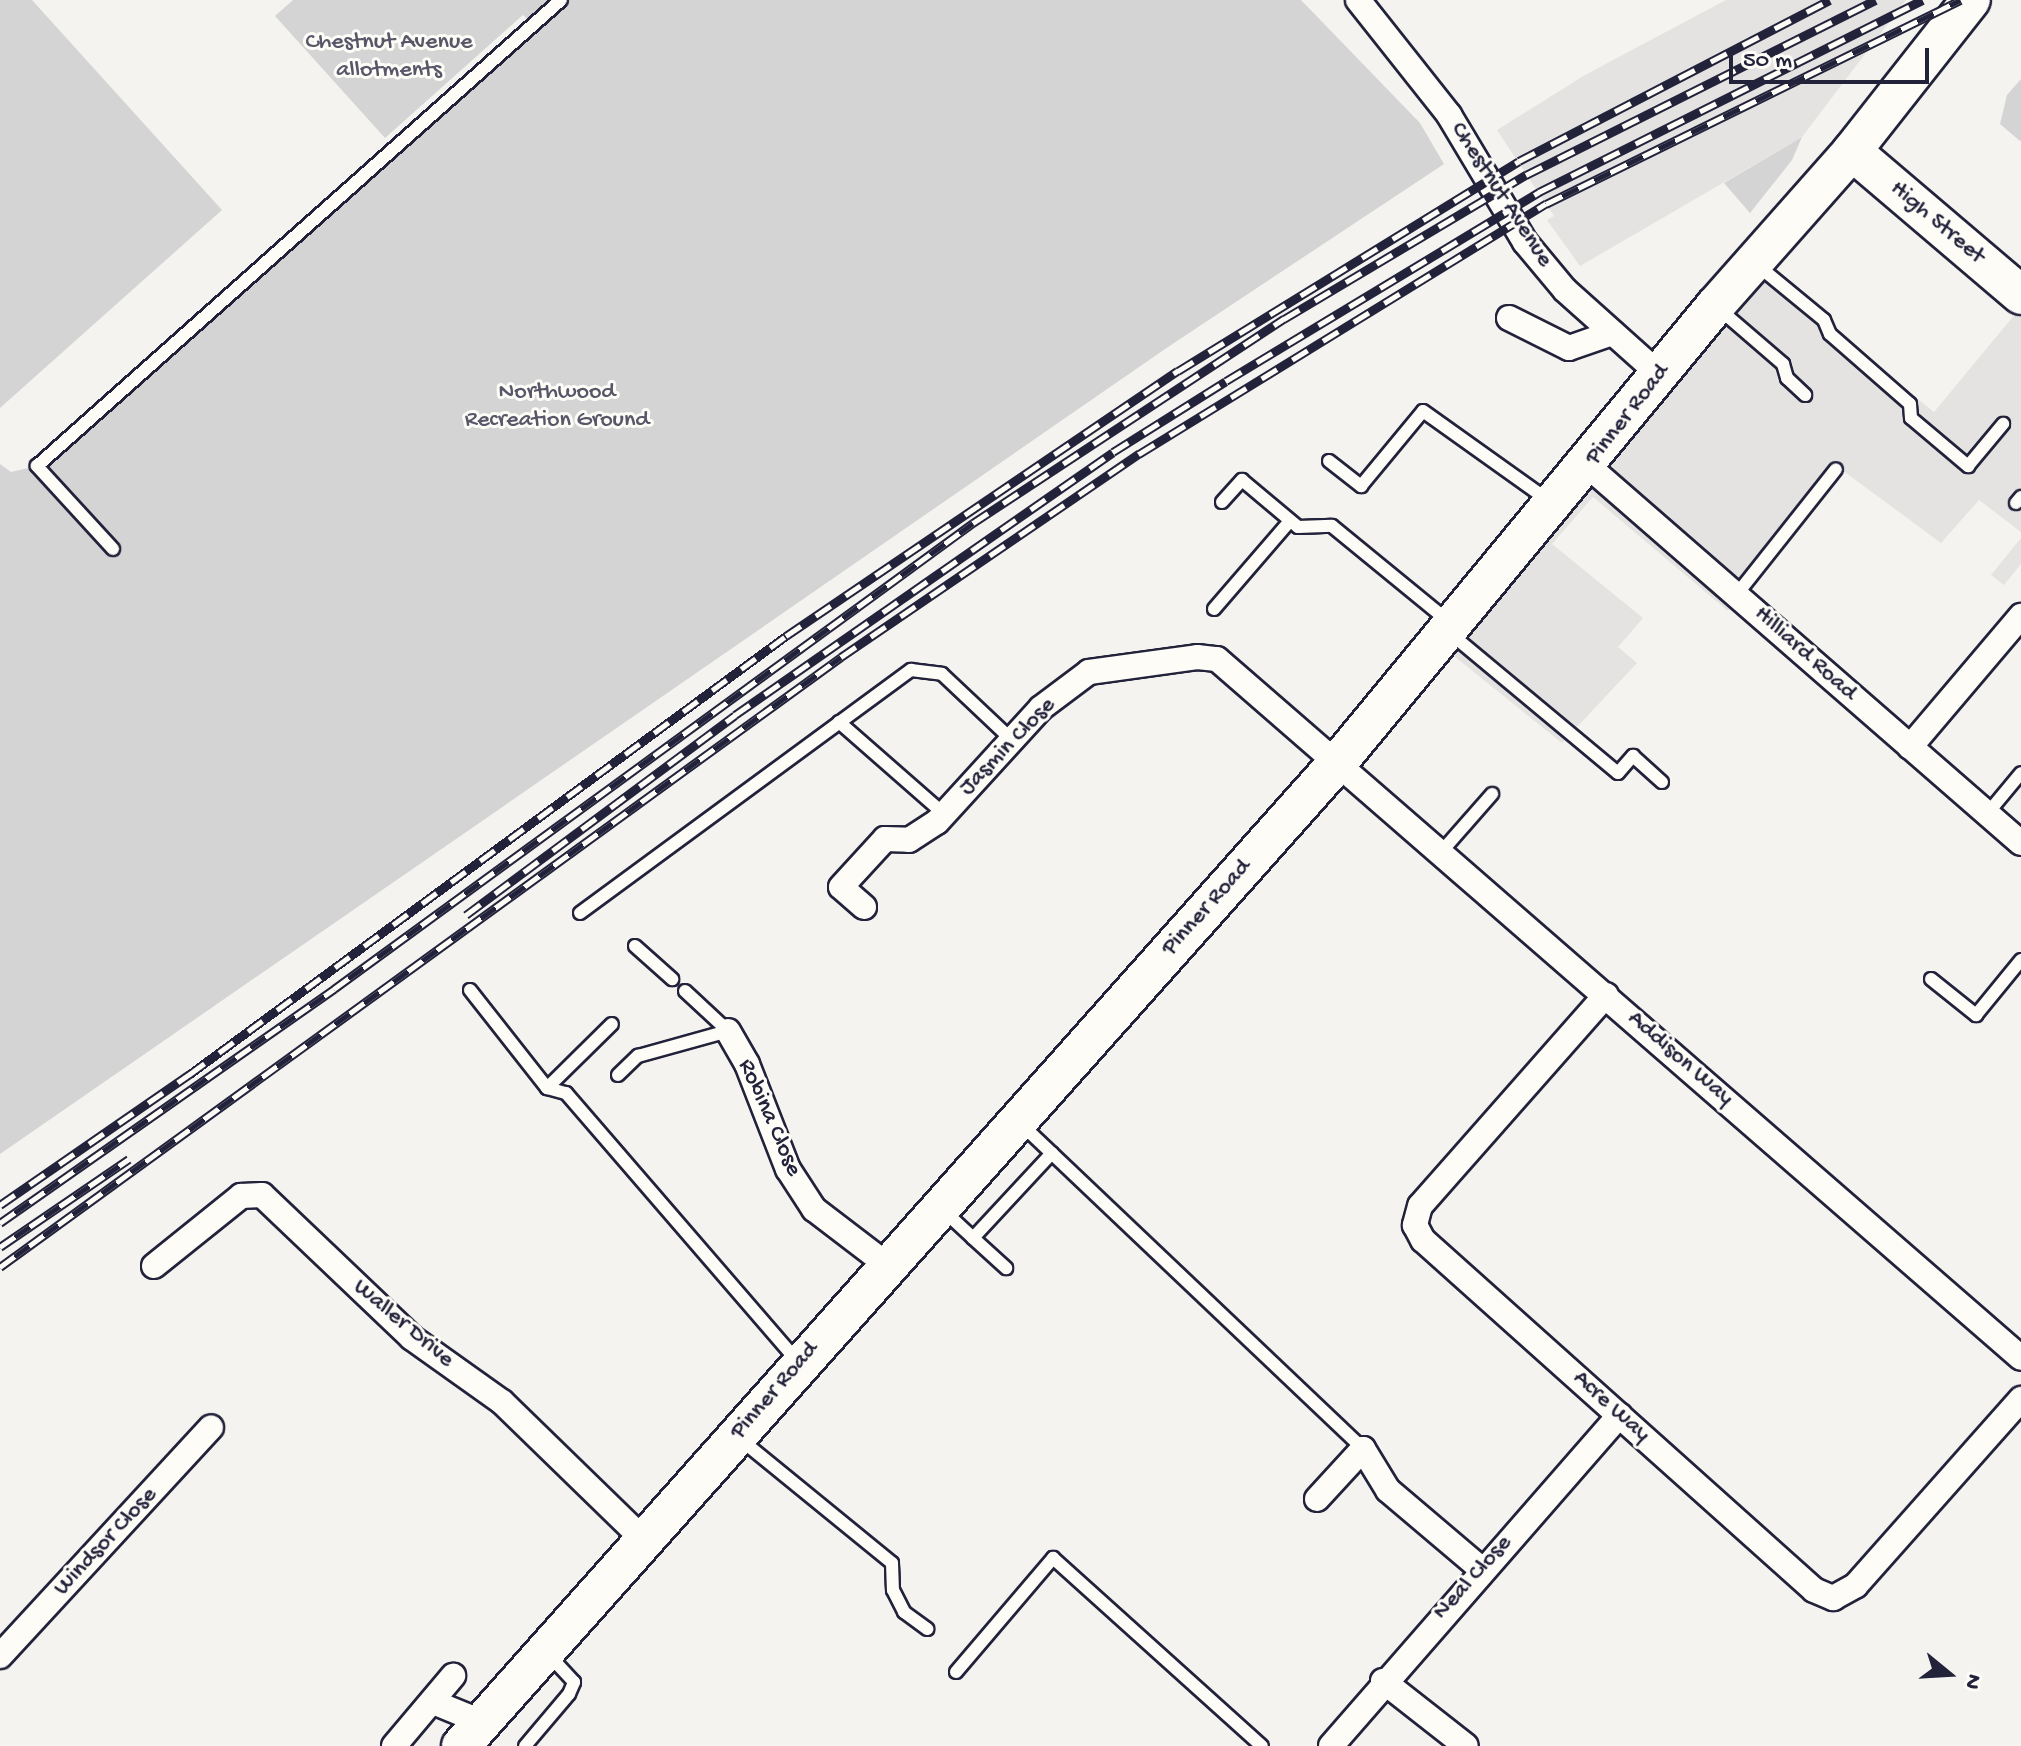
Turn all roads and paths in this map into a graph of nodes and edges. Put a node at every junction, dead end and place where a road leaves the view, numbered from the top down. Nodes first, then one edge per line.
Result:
1 (561, 0) edge
2 (1358, 0) edge
3 (1971, 0) edge
4 (1852, 151) junction
5 (1753, 262) junction
6 (2021, 295) edge
7 (1715, 306) junction
8 (1509, 318) dead end
9 (1612, 333) junction
10 (1660, 375) junction
11 (1805, 395) dead end
12 (2003, 424) dead end
13 (1329, 461) dead end
14 (1588, 466) junction
15 (1836, 469) dead end
16 (1222, 502) dead end
17 (1555, 505) junction
18 (1290, 521) junction
19 (113, 549) dead end
20 (1737, 594) junction
21 (1214, 609) dead end
22 (2021, 616) edge
23 (1451, 629) junction
24 (839, 722) junction
25 (1012, 740) junction
26 (1910, 747) junction
27 (1339, 761) junction
28 (2021, 773) edge
29 (1662, 782) dead end
30 (1492, 794) dead end
31 (944, 814) junction
32 (1987, 814) junction
33 (2021, 843) edge
34 (1442, 851) junction
35 (864, 907) dead end
36 (580, 913) dead end
37 (635, 946) dead end
38 (2021, 960) edge
39 (672, 979) dead end
40 (1931, 979) dead end
41 (470, 990) dead end
42 (685, 991) dead end
43 (1606, 995) junction
44 (612, 1024) dead end
45 (728, 1031) junction
46 (618, 1075) dead end
47 (547, 1088) junction
48 (1016, 1119) junction
49 (1052, 1153) junction
50 (938, 1205) junction
51 (973, 1238) junction
52 (886, 1264) junction
53 (154, 1266) dead end
54 (1006, 1268) dead end
55 (2021, 1358) edge
56 (799, 1363) junction
57 (2021, 1399) edge
58 (1620, 1415) junction
59 (211, 1427) dead end
60 (735, 1436) junction
61 (1363, 1449) junction
62 (1317, 1499) dead end
63 (644, 1540) junction
64 (1481, 1569) junction
65 (927, 1629) dead end
66 (546, 1652) junction
67 (0, 1656) edge
68 (956, 1672) dead end
69 (453, 1676) dead end
70 (1383, 1681) junction
71 (433, 1702) junction
72 (471, 1734) edge
73 (394, 1746) edge
74 (525, 1746) edge
75 (1262, 1746) edge
76 (1331, 1746) edge
77 (1466, 1746) edge

1 - 19 lane
2 - 9 street, Chestnut Avenue
3 - 4 main road, Pinner Road
4 - 5 main road, Pinner Road
4 - 6 main road, High Street
5 - 7 main road, Pinner Road
5 - 12 lane
7 - 10 main road, Pinner Road
7 - 11 lane
8 - 9 street
9 - 10 street, Chestnut Avenue
10 - 14 main road, Pinner Road
13 - 17 lane
14 - 17 main road, Pinner Road
14 - 20 street, Hilliard Road
15 - 20 lane
16 - 18 lane
17 - 23 main road, Pinner Road
18 - 21 lane
18 - 23 lane
20 - 26 street, Hilliard Road
22 - 26 street
23 - 27 main road, Pinner Road
23 - 29 lane
24 - 25 lane
24 - 31 lane
24 - 36 lane
25 - 27 street, Jasmin Close
25 - 31 street, Jasmin Close
26 - 32 street, Hilliard Road
27 - 34 street, Addison Way
27 - 48 main road, Pinner Road
28 - 32 lane
30 - 34 lane
31 - 35 street, Jasmin Close
32 - 33 street, Hilliard Road
34 - 43 street, Addison Way
37 - 39 lane
38 - 40 lane
41 - 47 lane
42 - 45 lane
43 - 55 street, Addison Way
43 - 58 street, Acre Way
44 - 47 lane
45 - 46 lane
45 - 52 street, Robina Close
47 - 56 lane
48 - 49 lane
48 - 50 main road, Pinner Road
49 - 51 lane
49 - 61 lane
50 - 51 lane
50 - 52 main road, Pinner Road
51 - 54 lane
52 - 56 main road, Pinner Road
53 - 63 street, Waller Drive
56 - 60 main road, Pinner Road
57 - 58 street, Acre Way
58 - 64 street, Neal Close
59 - 67 street, Windsor Close
60 - 63 main road, Pinner Road
60 - 65 lane
61 - 62 street
61 - 64 street
63 - 66 main road, Pinner Road
64 - 70 street, Neal Close
66 - 72 main road, Pinner Road
66 - 74 lane
68 - 75 lane
69 - 71 street
70 - 76 street, Neal Close
70 - 77 street
71 - 72 street
71 - 73 street

